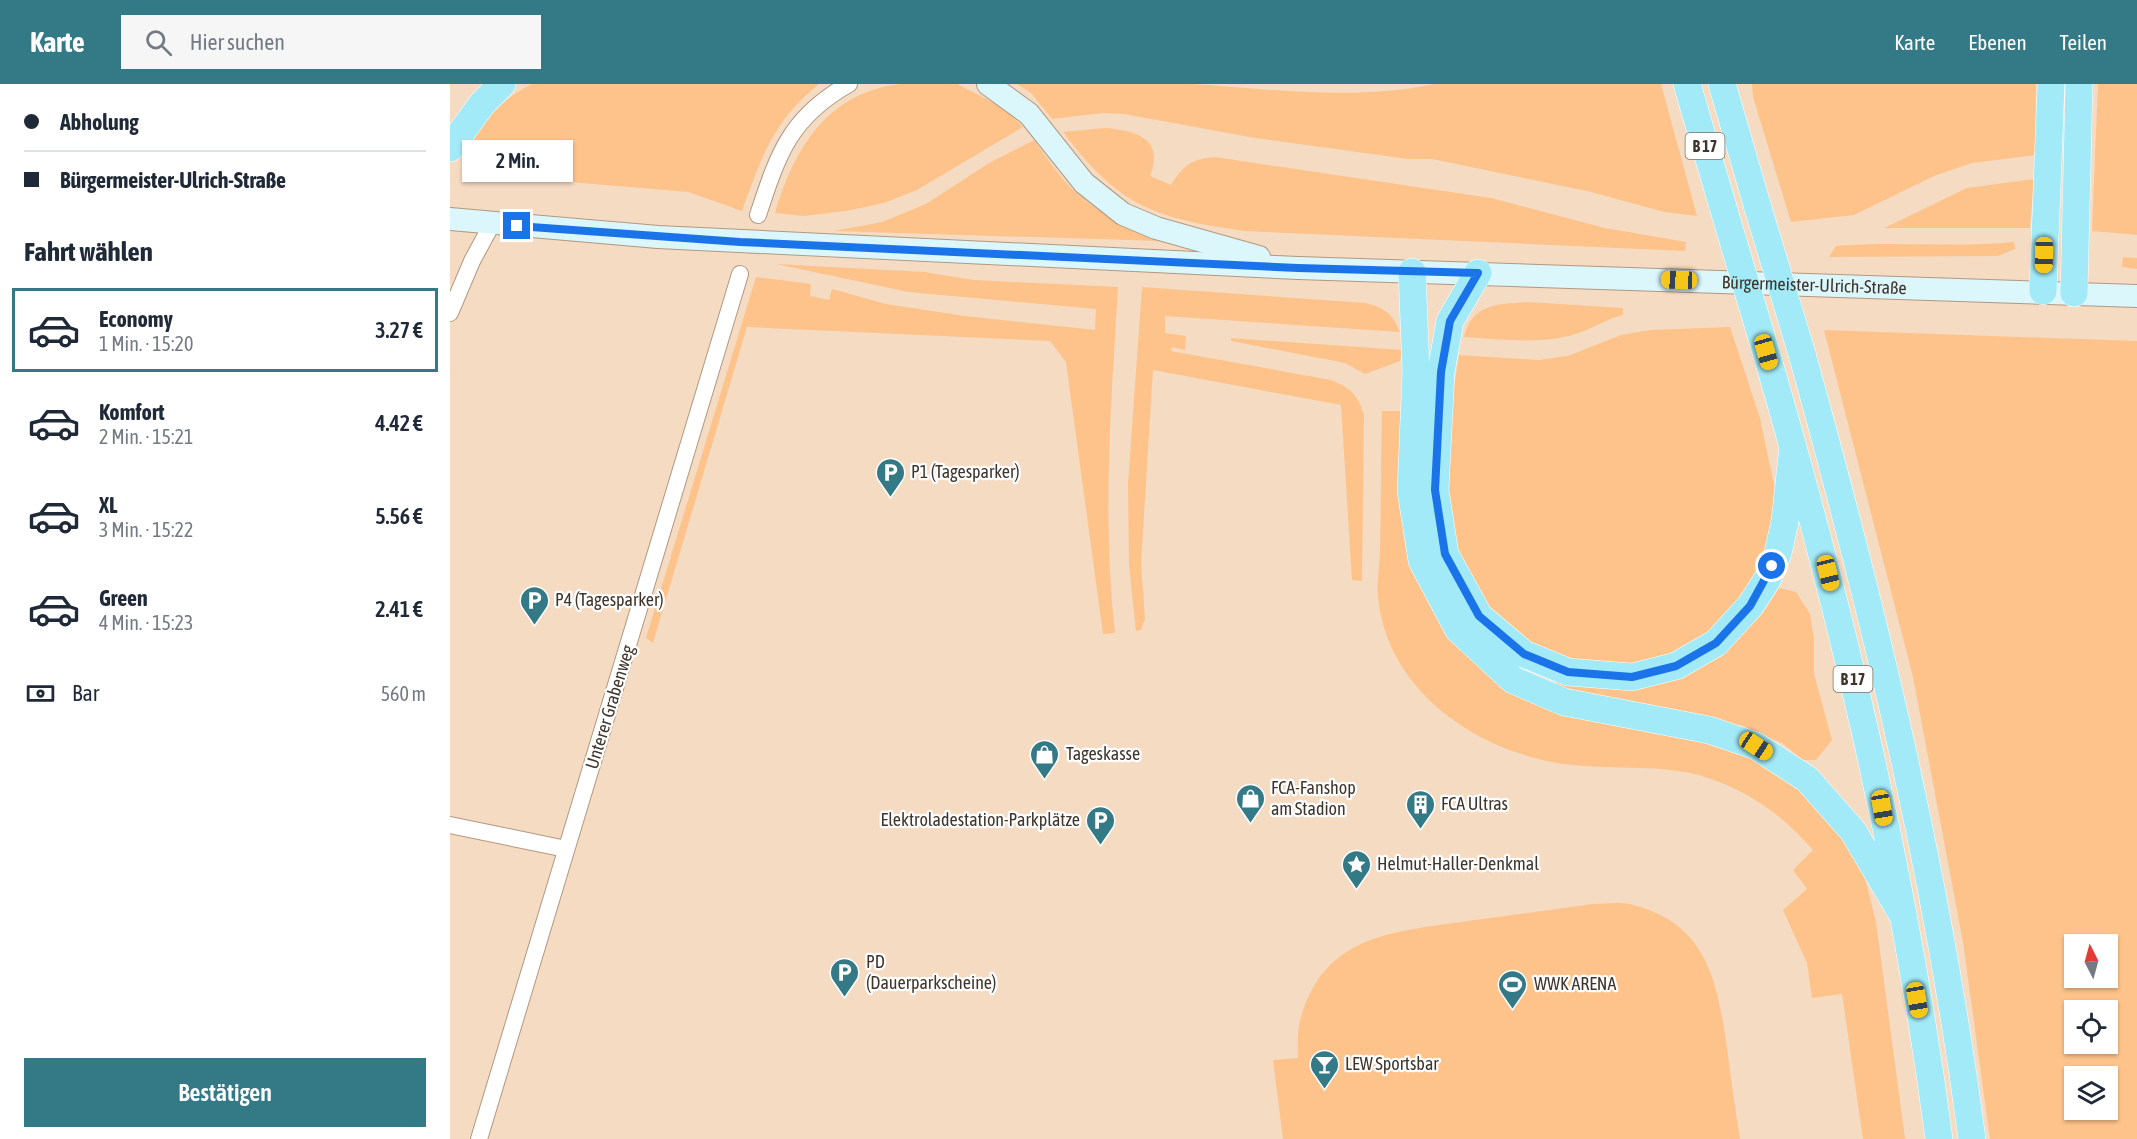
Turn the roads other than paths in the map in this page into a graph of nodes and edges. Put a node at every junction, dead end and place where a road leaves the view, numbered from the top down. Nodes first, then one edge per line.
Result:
1 (502, 84) edge
2 (849, 84) edge
3 (988, 84) edge
4 (1687, 84) edge
5 (2051, 84) edge
6 (2079, 84) edge
7 (1726, 90) edge
8 (450, 148) edge
9 (758, 214) dead end
10 (450, 219) edge
11 (492, 224) junction
12 (1298, 268) junction
13 (1412, 272) junction
14 (1478, 273) junction
15 (740, 274) dead end
16 (2043, 291) junction
17 (2074, 293) junction
18 (2137, 296) edge
19 (450, 313) edge
20 (1793, 446) junction
21 (450, 825) edge
22 (566, 849) junction
23 (1902, 914) junction
24 (479, 1139) edge
25 (1939, 1139) edge
26 (1972, 1139) edge

1 - 8 highway
2 - 9 street
3 - 12 main road
4 - 20 highway, B 17, bridge
5 - 16 highway
6 - 17 highway
7 - 26 highway, B 17, bridge
10 - 11 main road, Bürgermeister-Ulrich-Straße
11 - 12 main road, Bürgermeister-Ulrich-Straße
11 - 19 street
12 - 13 main road, Bürgermeister-Ulrich-Straße
13 - 14 main road, Bürgermeister-Ulrich-Straße
13 - 23 highway
14 - 16 main road, Bürgermeister-Ulrich-Straße
14 - 20 highway
15 - 22 street, Unterer Grabenweg
16 - 17 main road, Bürgermeister-Ulrich-Straße
17 - 18 main road, Bürgermeister-Ulrich-Straße
20 - 23 highway, B 17
21 - 22 street
22 - 24 street, Unterer Grabenweg
23 - 25 highway, B 17

